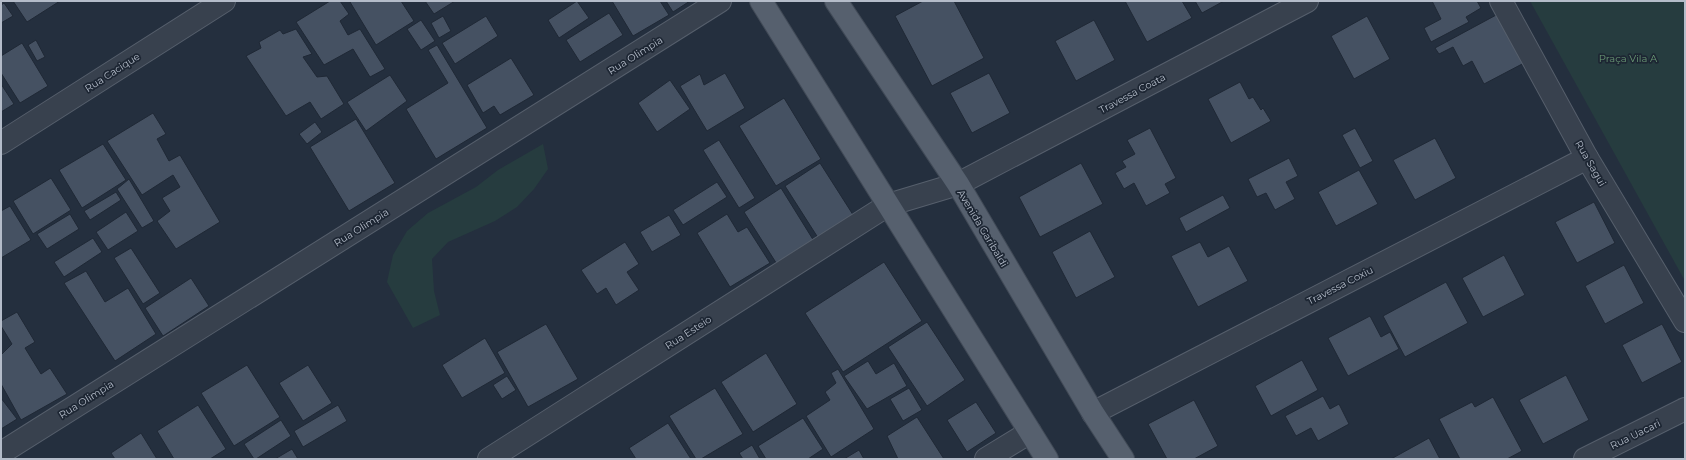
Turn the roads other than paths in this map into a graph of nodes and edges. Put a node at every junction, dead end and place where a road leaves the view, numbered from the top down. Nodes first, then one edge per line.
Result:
1 (224, 1) edge
2 (720, 1) edge
3 (761, 1) edge
4 (836, 1) edge
5 (1307, 1) edge
6 (1501, 1) edge
7 (1, 143) edge
8 (1587, 158) junction
9 (958, 184) junction
10 (888, 205) junction
11 (1685, 322) edge
12 (1685, 409) edge
13 (1093, 413) junction
14 (1030, 432) junction
15 (1, 453) edge
16 (489, 459) edge
17 (986, 459) edge
18 (1047, 459) edge
19 (1123, 459) edge
20 (1585, 459) edge

1 - 7 street, Rua Cacique
2 - 15 street, Rua Olimpia
3 - 10 main road
4 - 9 main road, Avenida Garibaldi
5 - 9 street, Travessa Coata
6 - 8 street, Rua Sagui
8 - 11 street, Rua Sagui
8 - 13 street, Travessa Coxiu
9 - 10 street, Travessa Coata
9 - 13 main road, Avenida Garibaldi
10 - 14 main road
10 - 16 street, Rua Esteio
12 - 20 street, Rua Uacari
13 - 19 main road, Avenida Garibaldi
14 - 17 street
14 - 18 main road

